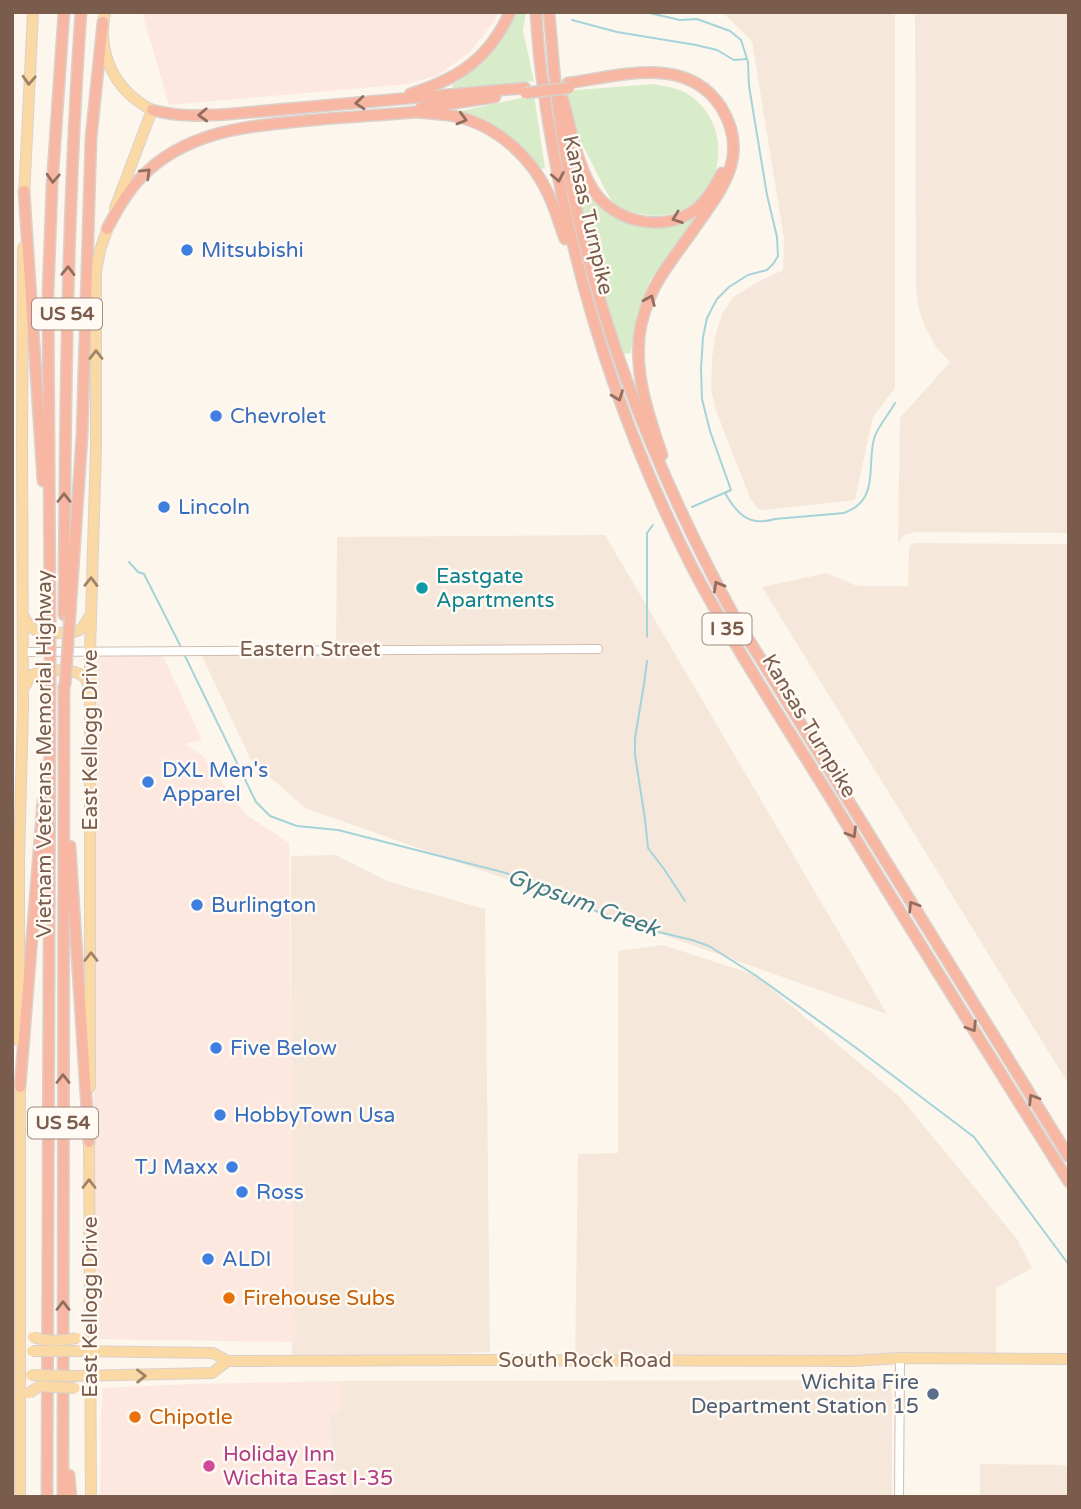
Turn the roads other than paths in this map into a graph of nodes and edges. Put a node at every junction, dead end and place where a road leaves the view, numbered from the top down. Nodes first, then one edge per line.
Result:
1 (33, 12) edge
2 (64, 12) edge
3 (81, 12) edge
4 (510, 12) edge
5 (536, 12) edge
6 (549, 12) edge
7 (104, 17) edge
8 (553, 60) junction
9 (569, 86) junction
10 (525, 91) junction
11 (390, 100) junction
12 (152, 110) junction
13 (370, 116) junction
14 (24, 191) junction
15 (107, 229) junction
16 (582, 284) junction
17 (678, 508) junction
18 (50, 593) junction
19 (91, 612) junction
20 (23, 613) junction
21 (67, 615) junction
22 (598, 649) dead end
23 (90, 651) junction
24 (23, 652) junction
25 (90, 691) junction
26 (23, 694) junction
27 (49, 718) junction
28 (64, 749) junction
29 (20, 1087) junction
30 (89, 1142) junction
31 (1069, 1157) edge
32 (1069, 1182) edge
33 (20, 1321) junction
34 (90, 1321) junction
35 (91, 1350) junction
36 (16, 1351) edge
37 (901, 1358) junction
38 (1069, 1359) edge
39 (228, 1361) junction
40 (21, 1375) edge
41 (91, 1376) junction
42 (47, 1396) junction
43 (63, 1398) junction
44 (91, 1404) junction
45 (20, 1411) junction
46 (20, 1497) edge
47 (40, 1497) edge
48 (47, 1497) edge
49 (63, 1497) edge
50 (71, 1497) edge
51 (91, 1497) edge
52 (899, 1497) edge

1 -> 14 main road
2 -> 18 highway, Vietnam Veterans Memorial Highway / US 54
21 -> 3 highway, Vietnam Veterans Memorial Highway / US 54
4 - 11 highway
5 -> 16 highway, Kansas Turnpike / I 35
6 - 8 highway, Kansas Turnpike / I 35
7 - 12 main road
7 - 21 highway
9 -> 8 highway
8 - 17 highway, Kansas Turnpike / I 35
9 - 10 highway, bridge
17 -> 9 highway
10 - 11 highway
10 - 13 highway
11 -> 12 highway
12 - 15 main road, East Kellogg Drive
15 -> 13 highway
13 -> 16 highway
14 - 18 highway
14 - 20 main road
19 -> 15 main road, East Kellogg Drive
16 -> 32 highway, Kansas Turnpike / I 35
31 -> 17 highway, Kansas Turnpike / I 35
18 - 27 highway, Vietnam Veterans Memorial Highway / US 54, bridge
19 - 20 main road
19 - 23 main road, East Kellogg Drive
20 - 24 main road
21 - 28 highway, Vietnam Veterans Memorial Highway / US 54, bridge
22 - 23 street, Eastern Street
23 - 24 street, Eastern Street
23 - 25 main road, East Kellogg Drive
24 - 26 main road
25 - 26 main road
30 -> 25 main road, East Kellogg Drive
26 - 29 main road
27 - 29 highway
27 - 42 highway, Vietnam Veterans Memorial Highway / US 54
28 - 30 highway
43 -> 28 highway, Vietnam Veterans Memorial Highway / US 54
29 - 33 main road
34 -> 30 main road, East Kellogg Drive
33 - 34 main road, bridge
33 - 36 main road
34 - 35 main road, East Kellogg Drive
35 - 36 main road, South Rock Road, bridge
35 - 39 main road, South Rock Road
35 - 41 main road, East Kellogg Drive
36 - 40 main road
37 - 38 main road, South Rock Road
37 - 39 main road, South Rock Road
37 - 52 street
41 -> 39 main road, South Rock Road
40 - 41 main road, South Rock Road, bridge
40 - 45 main road
41 - 44 main road, East Kellogg Drive
42 - 47 highway
42 - 48 highway, Vietnam Veterans Memorial Highway / US 54
43 - 49 highway, Vietnam Veterans Memorial Highway / US 54
43 - 50 highway
44 - 45 main road, bridge
44 - 51 main road, East Kellogg Drive
45 - 46 main road

